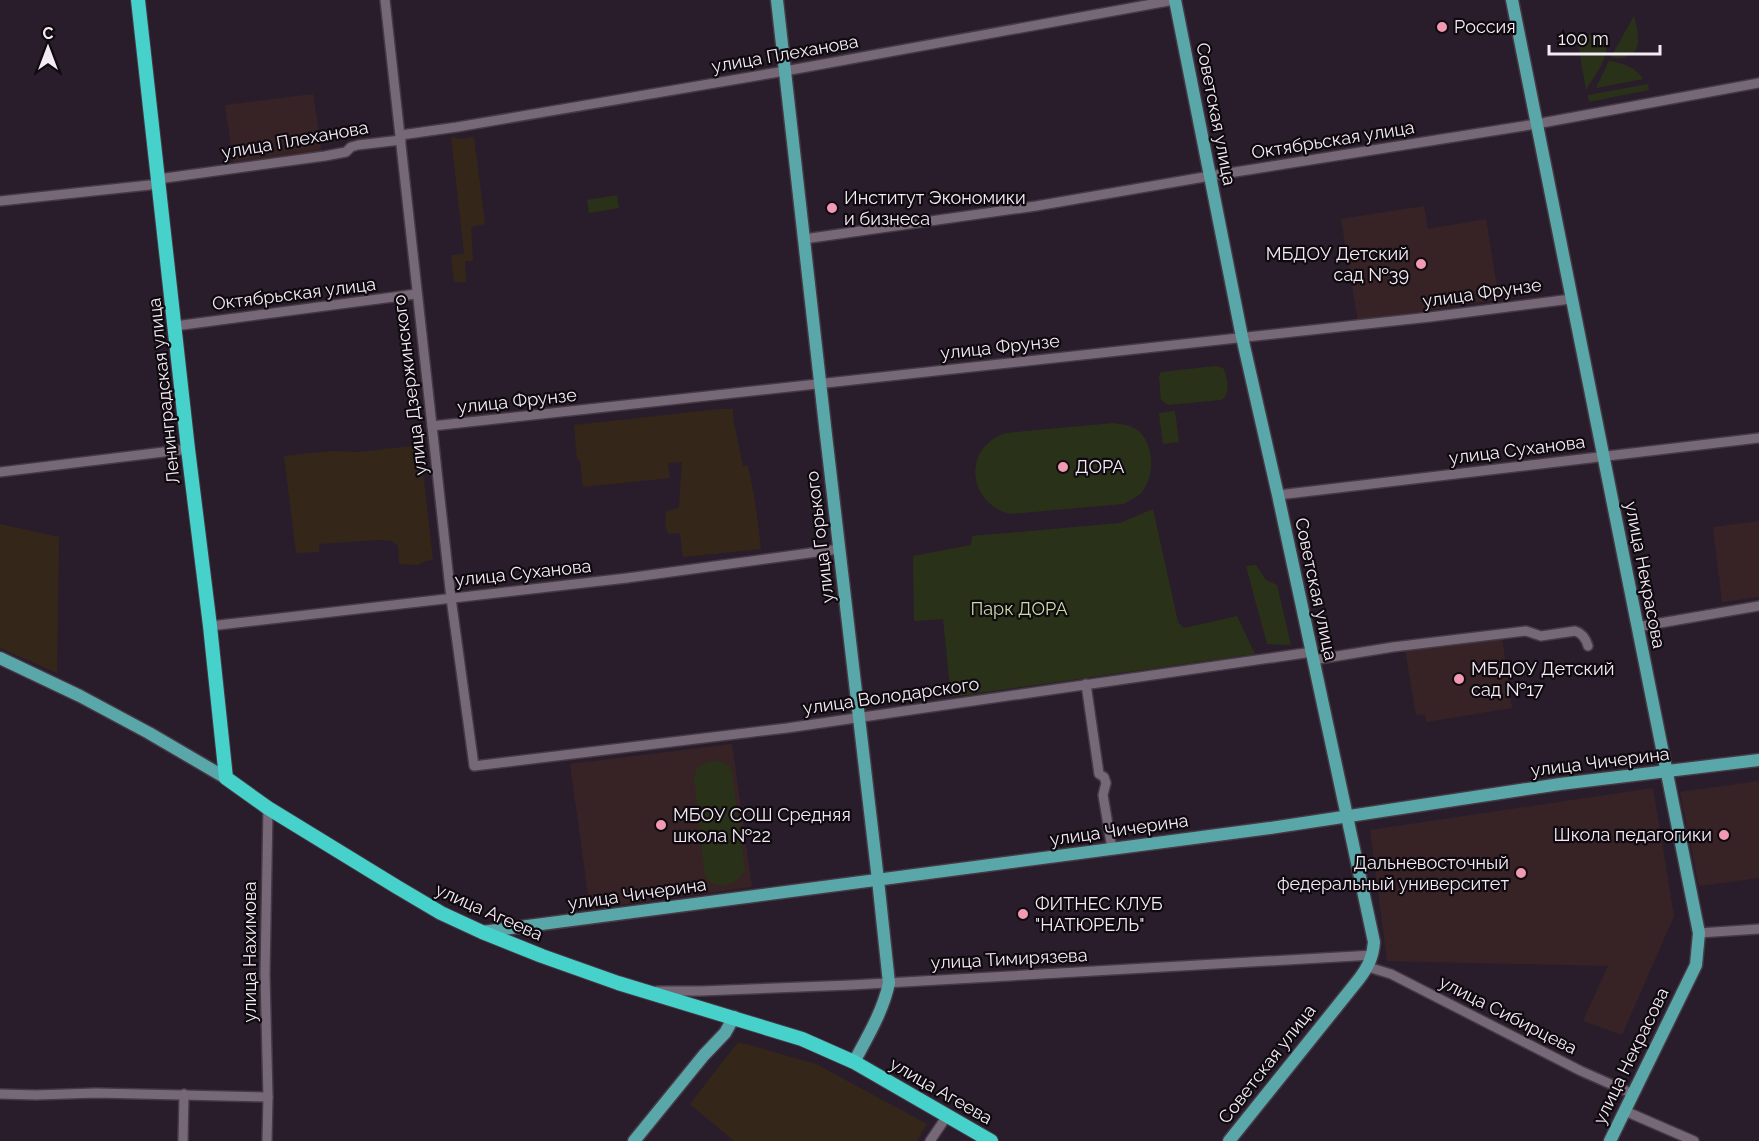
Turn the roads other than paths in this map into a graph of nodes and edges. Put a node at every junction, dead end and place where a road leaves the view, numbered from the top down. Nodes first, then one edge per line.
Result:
1 (138, 0) edge
2 (385, 0) edge
3 (777, 0) edge
4 (1174, 0) edge
5 (1512, 0) edge
6 (785, 71) junction
7 (1759, 83) edge
8 (1536, 124) junction
9 (401, 137) junction
10 (1210, 176) junction
11 (158, 181) junction
12 (0, 201) edge
13 (804, 239) junction
14 (416, 294) junction
15 (1571, 299) junction
16 (175, 326) junction
17 (1242, 337) junction
18 (820, 383) junction
19 (432, 426) junction
20 (1759, 438) edge
21 (188, 449) junction
22 (1604, 457) junction
23 (0, 472) edge
24 (1278, 495) junction
25 (839, 549) junction
26 (451, 598) junction
27 (1759, 606) edge
28 (210, 626) junction
29 (1637, 627) junction
30 (1588, 646) dead end
31 (1312, 656) junction
32 (0, 658) edge
33 (1086, 684) junction
34 (858, 717) junction
35 (1759, 760) edge
36 (474, 765) joint
37 (1665, 771) junction
38 (226, 778) junction
39 (268, 808) junction
40 (1347, 815) junction
41 (1112, 849) junction
42 (878, 880) junction
43 (1759, 929) edge
44 (483, 932) junction
45 (1699, 933) junction
46 (1373, 955) junction
47 (1368, 967) junction
48 (889, 983) junction
49 (646, 991) junction
50 (734, 1017) junction
51 (854, 1062) junction
52 (0, 1094) edge
53 (184, 1094) junction
54 (1633, 1094) junction
55 (268, 1097) junction
56 (1624, 1111) junction
57 (947, 1116) junction
58 (183, 1141) edge
59 (267, 1141) edge
60 (634, 1141) edge
61 (930, 1141) edge
62 (991, 1141) edge
63 (1229, 1141) edge
64 (1610, 1141) edge
65 (1694, 1141) edge

1 - 11 highway, Ленинградская улица
2 - 9 street, улица Дзержинского
3 - 6 main road, улица Горького
4 - 6 street, улица Плеханова
4 - 10 main road, Советская улица
5 - 8 main road, улица Некрасова
6 - 9 street, улица Плеханова
6 - 13 main road, улица Горького
7 - 8 street, Октябрьская улица
8 - 10 street, Октябрьская улица
8 - 15 main road, улица Некрасова
9 - 11 street, улица Плеханова
9 - 14 street, улица Дзержинского
10 - 13 street, Октябрьская улица
10 - 17 main road, Советская улица
11 - 12 street, улица Плеханова
11 - 16 highway, Ленинградская улица
13 - 18 main road, улица Горького
14 - 16 street, Октябрьская улица
14 - 19 street, улица Дзержинского
15 - 17 street, улица Фрунзе
15 - 22 main road, улица Некрасова
16 - 21 highway, Ленинградская улица
17 - 18 street, улица Фрунзе
17 - 24 main road, Советская улица
18 - 19 street, улица Фрунзе
18 - 25 main road, улица Горького
19 - 26 street, улица Дзержинского
20 - 22 street, улица Суханова
21 - 23 street
21 - 28 highway, Ленинградская улица
22 - 24 street, улица Суханова
22 - 29 main road, улица Некрасова
24 - 31 main road, Советская улица
25 - 26 street, улица Суханова
25 - 34 main road, улица Горького
26 - 28 street, улица Суханова
26 - 36 street, улица Дзержинского
27 - 29 street
28 - 38 highway, Ленинградская улица
29 - 37 main road, улица Некрасова
30 - 31 street, улица Володарского
31 - 33 street, улица Володарского
31 - 40 main road, Советская улица
32 - 38 main road, улица Агеева
33 - 34 street, улица Володарского
33 - 41 street
34 - 36 street, улица Володарского
34 - 42 main road, улица Горького
35 - 37 main road, улица Чичерина
37 - 40 main road, улица Чичерина
37 - 45 main road, улица Некрасова
38 - 39 highway, улица Агеева
39 - 44 highway, улица Агеева
39 - 55 street, улица Нахимова
40 - 41 main road, улица Чичерина
40 - 46 main road, Советская улица
41 - 42 main road, улица Чичерина
42 - 44 main road, улица Чичерина
42 - 48 main road, улица Горького
43 - 45 street
44 - 49 highway, улица Агеева
45 - 54 main road, улица Некрасова
46 - 47 main road, Советская улица
46 - 48 street, улица Тимирязева
47 - 54 street, улица Сибирцева
47 - 63 main road, Советская улица
48 - 49 street, улица Тимирязева
48 - 51 main road, улица Горького
49 - 50 highway, улица Агеева
50 - 51 highway, улица Агеева
50 - 60 main road
51 - 57 highway, улица Агеева
52 - 53 street
53 - 55 street
53 - 58 street
54 - 56 main road, улица Некрасова
55 - 59 street, улица Нахимова
56 - 64 main road, улица Некрасова
56 - 65 street
57 - 61 street
57 - 62 highway, улица Агеева

